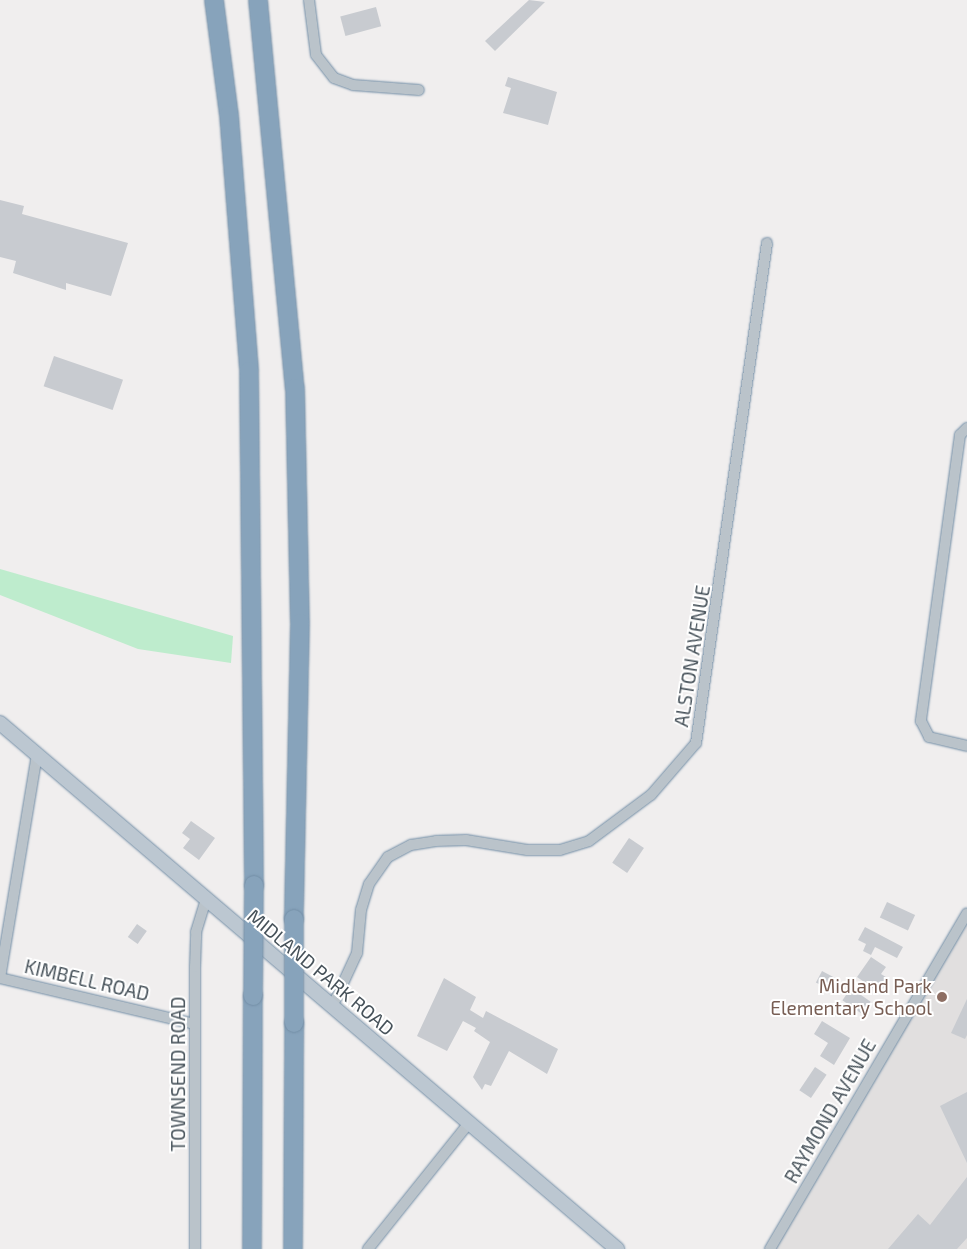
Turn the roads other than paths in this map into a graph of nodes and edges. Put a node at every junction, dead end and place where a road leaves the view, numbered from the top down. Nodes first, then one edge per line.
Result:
1 (214, 0) edge
2 (258, 0) edge
3 (309, 0) edge
4 (419, 90) dead end
5 (767, 243) dead end
6 (967, 428) edge
7 (0, 724) edge
8 (967, 746) edge
9 (37, 755) junction
10 (206, 900) junction
11 (967, 913) edge
12 (0, 978) edge
13 (332, 1006) junction
14 (195, 1024) junction
15 (469, 1123) junction
16 (195, 1249) edge
17 (252, 1249) edge
18 (293, 1249) edge
19 (368, 1249) edge
20 (617, 1249) edge
21 (770, 1249) edge

1 - 17 highway, bridge
2 - 18 highway, bridge
3 - 4 street
5 - 13 street, ALSTON AVENUE
6 - 8 street
7 - 9 street, MIDLAND PARK ROAD
9 - 10 street, MIDLAND PARK ROAD
9 - 12 street, KIMBELL ROAD
10 - 13 street, MIDLAND PARK ROAD
10 - 14 street, TOWNSEND ROAD
11 - 21 street, RAYMOND AVENUE
12 - 14 street, KIMBELL ROAD
13 - 15 street, MIDLAND PARK ROAD
14 - 16 street, TOWNSEND ROAD
15 - 19 street
15 - 20 street, MIDLAND PARK ROAD

